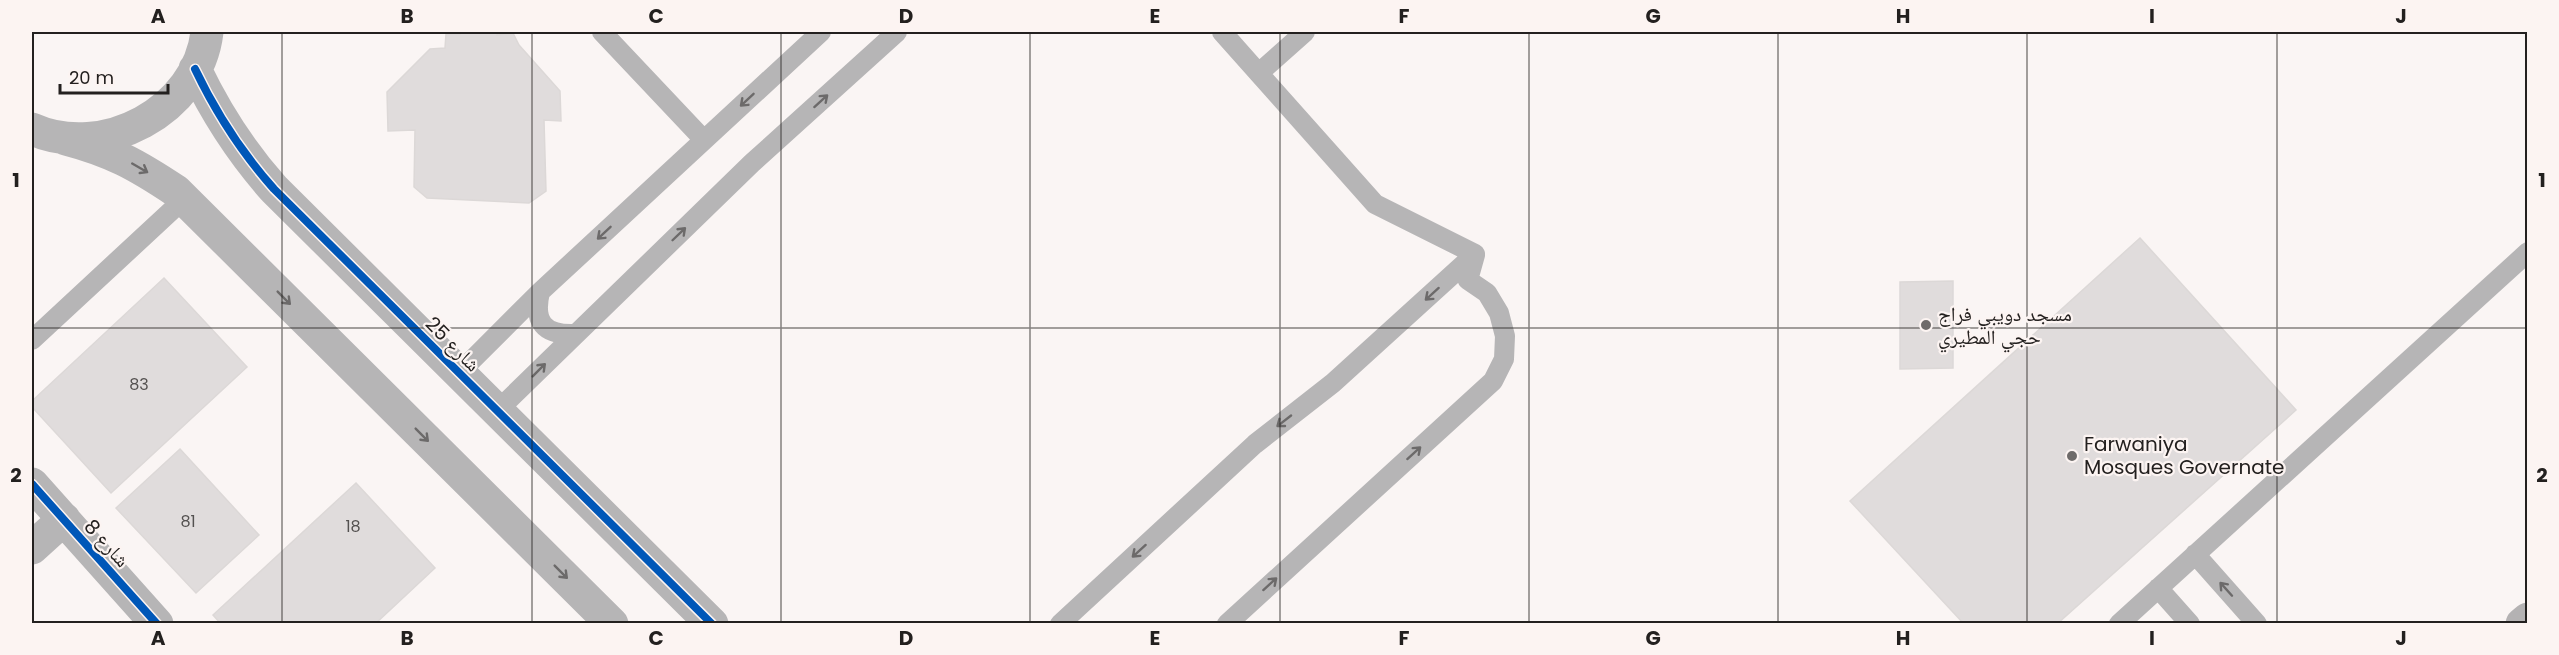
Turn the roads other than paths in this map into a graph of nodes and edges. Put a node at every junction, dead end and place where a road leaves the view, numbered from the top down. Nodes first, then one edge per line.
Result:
1 (207, 32) edge
2 (602, 32) edge
3 (820, 32) edge
4 (897, 32) edge
5 (1222, 32) edge
6 (1305, 32) edge
7 (195, 69) junction
8 (1260, 72) junction
9 (32, 130) edge
10 (66, 139) junction
11 (704, 141) junction
12 (184, 199) junction
13 (2528, 252) edge
14 (1475, 254) junction
15 (540, 292) junction
16 (574, 334) junction
17 (32, 340) edge
18 (459, 373) junction
19 (497, 411) junction
20 (32, 484) edge
21 (64, 519) junction
22 (32, 548) edge
23 (2195, 554) junction
24 (2158, 588) junction
25 (2528, 619) edge
26 (157, 624) edge
27 (612, 624) edge
28 (712, 624) edge
29 (1060, 624) edge
30 (1227, 624) edge
31 (2119, 624) edge
32 (2190, 624) edge
33 (2257, 624) edge
34 (2523, 624) edge

1 - 7 street
2 - 11 lane
3 -> 11 lane
16 -> 4 lane
5 - 8 lane
6 - 8 lane
7 - 10 street
7 - 18 street, شارع 25
8 - 14 lane
9 - 10 street
10 -> 12 street
11 -> 15 lane
12 - 17 lane
12 -> 27 street
13 - 23 lane
14 -> 29 lane
30 -> 14 lane
15 - 16 lane
15 - 18 lane
19 -> 16 lane
18 - 19 street, شارع 25
19 - 28 street, شارع 25
20 - 21 street, شارع 8
21 - 22 street
21 - 26 street, شارع 8
23 - 24 lane
33 -> 23 lane
24 - 31 lane
24 - 32 lane
25 - 34 highway

